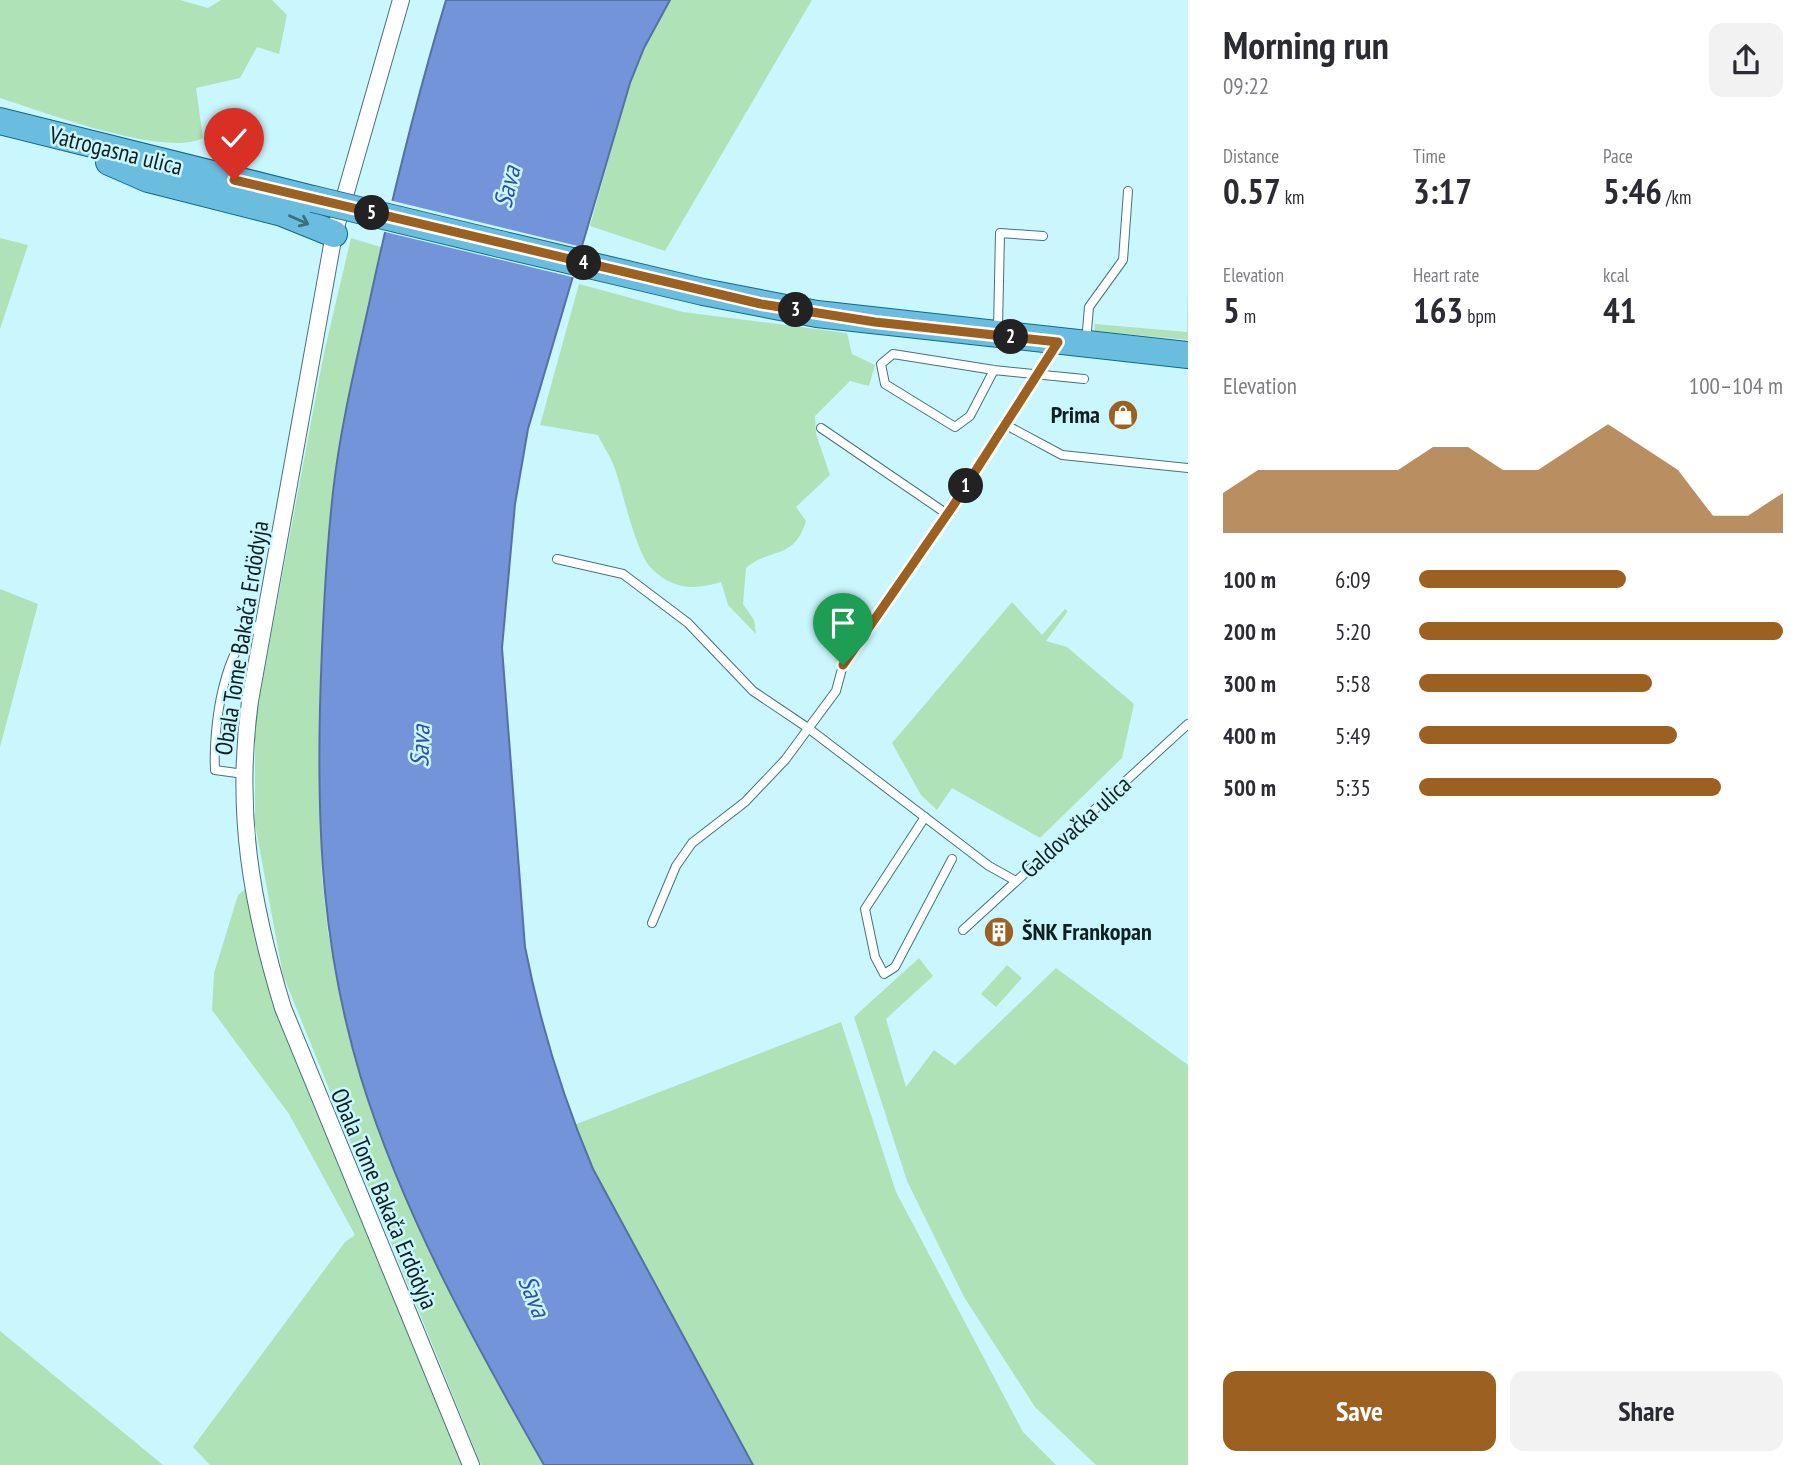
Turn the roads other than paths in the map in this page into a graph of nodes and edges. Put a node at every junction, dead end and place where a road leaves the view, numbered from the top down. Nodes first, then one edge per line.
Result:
1 (401, 0) edge
2 (0, 121) edge
3 (75, 141) junction
4 (1128, 191) dead end
5 (334, 234) junction
6 (1043, 236) dead end
7 (998, 336) junction
8 (1058, 342) junction
9 (1085, 344) junction
10 (1188, 355) edge
11 (994, 370) junction
12 (1038, 374) junction
13 (1084, 379) dead end
14 (1006, 425) junction
15 (821, 428) dead end
16 (1188, 468) edge
17 (947, 514) junction
18 (557, 559) dead end
19 (264, 622) junction
20 (1188, 724) edge
21 (808, 728) junction
22 (244, 774) junction
23 (925, 817) junction
24 (952, 859) dead end
25 (1016, 881) junction
26 (652, 923) dead end
27 (963, 930) dead end
28 (471, 1465) edge

1 - 5 street, Obala Tome Bakača Erdödyja
2 - 3 main road, Vatrogasna ulica
3 -> 5 main road
3 - 7 main road, Vatrogasna ulica, bridge
4 - 9 lane
5 - 19 street, Obala Tome Bakača Erdödyja
6 - 7 lane
7 - 8 main road
8 - 9 main road
8 - 12 lane
9 - 10 main road
11 - 11 lane
11 - 12 lane
12 - 13 lane
12 - 14 lane
14 - 16 lane
14 - 17 lane
15 - 17 lane
17 - 21 lane
18 - 21 lane
19 - 22 street, Obala Tome Bakača Erdödyja
19 - 22 lane
20 - 25 lane, Galdovačka ulica
21 - 23 lane
21 - 26 lane
22 - 28 street, Obala Tome Bakača Erdödyja
23 - 24 lane
23 - 25 lane
25 - 27 lane, Galdovačka ulica

